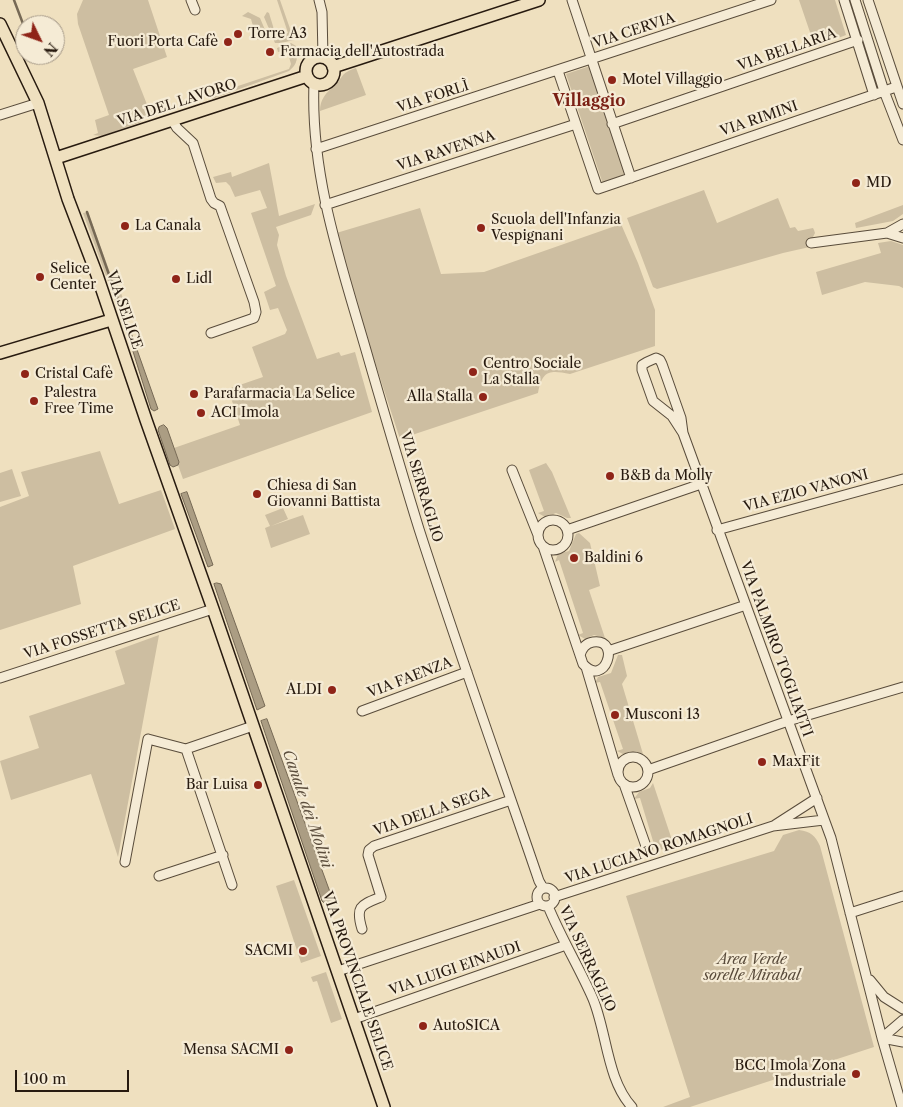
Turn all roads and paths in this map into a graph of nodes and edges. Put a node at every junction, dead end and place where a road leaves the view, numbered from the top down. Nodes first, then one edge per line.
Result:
1 (191, 0) edge
2 (318, 0) edge
3 (539, 0) edge
4 (572, 0) edge
5 (771, 0) edge
6 (844, 0) edge
7 (855, 0) edge
8 (868, 0) edge
9 (195, 10) dead end
10 (0, 24) edge
11 (858, 40) junction
12 (322, 57) junction
13 (591, 60) junction
14 (333, 68) junction
15 (558, 71) junction
16 (310, 79) junction
17 (896, 87) junction
18 (884, 91) junction
19 (874, 95) junction
20 (38, 103) junction
21 (903, 104) edge
22 (0, 115) edge
23 (172, 120) junction
24 (576, 124) junction
25 (612, 124) junction
26 (903, 140) edge
27 (316, 149) junction
28 (56, 158) junction
29 (631, 178) junction
30 (325, 205) junction
31 (903, 224) edge
32 (887, 233) junction
33 (903, 238) edge
34 (811, 243) dead end
35 (111, 320) junction
36 (211, 334) dead end
37 (0, 353) edge
38 (683, 433) junction
39 (512, 470) dead end
40 (903, 479) edge
41 (701, 484) junction
42 (568, 530) junction
43 (717, 530) junction
44 (538, 536) junction
45 (543, 546) junction
46 (746, 605) junction
47 (213, 609) junction
48 (608, 651) junction
49 (580, 655) junction
50 (586, 668) junction
51 (467, 672) junction
52 (0, 678) edge
53 (903, 687) edge
54 (362, 710) dead end
55 (788, 721) junction
56 (253, 726) junction
57 (186, 750) junction
58 (648, 770) junction
59 (618, 775) junction
60 (624, 784) junction
61 (816, 798) junction
62 (511, 800) junction
63 (824, 820) junction
64 (773, 826) junction
65 (647, 849) dead end
66 (223, 855) junction
67 (125, 862) dead end
68 (159, 876) dead end
69 (232, 885) dead end
70 (543, 888) junction
71 (903, 896) edge
72 (554, 897) junction
73 (544, 905) junction
74 (850, 913) junction
75 (362, 929) dead end
76 (566, 945) junction
77 (338, 971) junction
78 (867, 975) junction
79 (903, 1009) edge
80 (354, 1019) junction
81 (903, 1020) edge
82 (882, 1038) junction
83 (903, 1042) edge
84 (903, 1088) edge
85 (901, 1104) edge
86 (384, 1107) edge
87 (632, 1107) edge

1 - 9 street
2 - 12 street
3 - 14 main road, VIA DEL LAVORO
4 - 13 street
5 - 13 street, VIA CERVIA
6 - 11 street
7 - 18 street
8 - 17 street
10 - 20 main road, VIA SELICE
11 - 19 street
11 - 25 street, VIA BELLARIA
12 - 14 main road
12 - 16 main road
13 - 15 street, VIA CERVIA
13 - 25 street
14 - 16 main road, VIA DEL LAVORO
15 - 24 street
15 - 27 street, VIA FORLÌ
16 - 23 main road, VIA DEL LAVORO
16 - 27 street, VIA SERRAGLIO
17 - 18 street, VIA RIMINI
17 - 21 street
18 - 19 street, VIA RIMINI
18 - 26 street
19 - 29 street, VIA RIMINI
20 - 22 street
20 - 28 main road, VIA SELICE
23 - 28 main road, VIA DEL LAVORO
23 - 36 street
24 - 29 street, VIA RIMINI
24 - 30 street, VIA RAVENNA
25 - 29 street
27 - 30 street, VIA SERRAGLIO
28 - 35 main road, VIA SELICE
30 - 51 street, VIA SERRAGLIO
31 - 32 street
32 - 33 street
32 - 34 street
35 - 37 main road
35 - 47 main road, VIA SELICE
38 - 38 street, VIA PALMIRO TOGLIATTI
38 - 41 street, VIA PALMIRO TOGLIATTI
39 - 44 street
40 - 43 street, VIA EZIO VANONI
41 - 42 street
41 - 43 street, VIA PALMIRO TOGLIATTI
42 - 44 street
42 - 45 street
43 - 46 street, VIA PALMIRO TOGLIATTI
44 - 45 street
45 - 49 street
46 - 48 street
46 - 55 street, VIA PALMIRO TOGLIATTI
47 - 52 street, VIA FOSSETTA SELICE
47 - 56 main road, VIA PROVINCIALE SELICE
48 - 49 street
48 - 50 street
49 - 50 street
50 - 59 street
51 - 54 street, VIA FAENZA
51 - 62 street, VIA SERRAGLIO
53 - 55 street
55 - 58 street
55 - 61 street, VIA PALMIRO TOGLIATTI
56 - 57 street
56 - 77 main road, VIA PROVINCIALE SELICE
57 - 66 street
57 - 67 street
58 - 59 street
58 - 60 street
59 - 60 street
60 - 65 street
61 - 63 street, VIA PALMIRO TOGLIATTI
61 - 64 street, VIA LUCIANO ROMAGNOLI
62 - 70 street, VIA SERRAGLIO
62 - 75 street, VIA DELLA SEGA
63 - 64 street, VIA LUCIANO ROMAGNOLI
63 - 74 street, VIA PALMIRO TOGLIATTI
64 - 72 street, VIA LUCIANO ROMAGNOLI
66 - 68 street
66 - 69 street
70 - 72 street, VIA SERRAGLIO
70 - 73 street, VIA SERRAGLIO
71 - 74 street
72 - 73 street, VIA SERRAGLIO
73 - 76 street, VIA SERRAGLIO
73 - 77 street
74 - 78 street, VIA PALMIRO TOGLIATTI
76 - 80 street, VIA LUIGI EINAUDI
76 - 87 street, VIA SERRAGLIO
77 - 80 main road, VIA PROVINCIALE SELICE
78 - 79 street
78 - 82 street, VIA PALMIRO TOGLIATTI
80 - 86 main road, VIA PROVINCIALE SELICE
81 - 82 street
82 - 83 street
82 - 85 street, VIA PALMIRO TOGLIATTI
84 - 85 street

